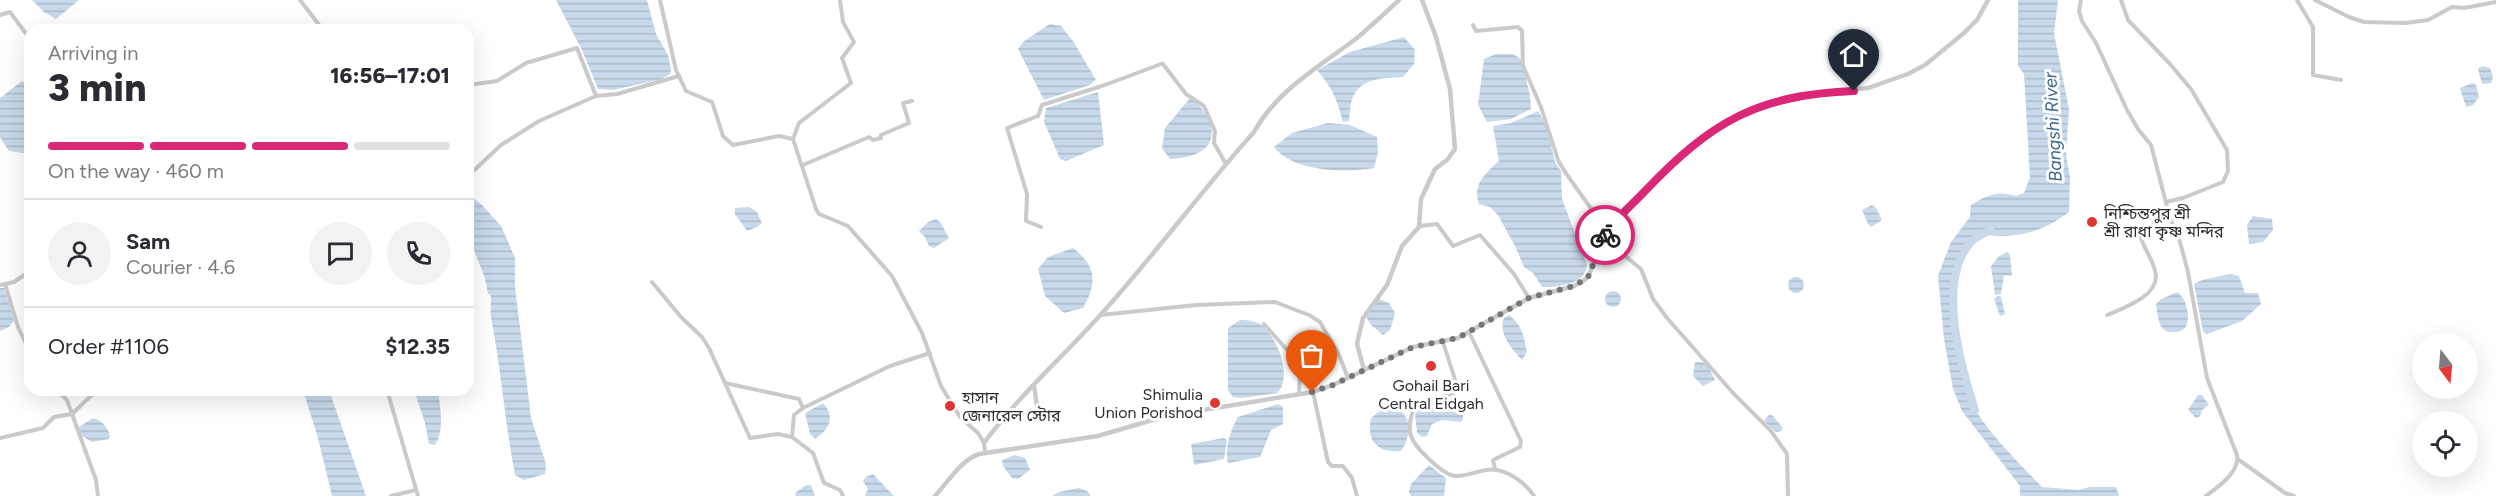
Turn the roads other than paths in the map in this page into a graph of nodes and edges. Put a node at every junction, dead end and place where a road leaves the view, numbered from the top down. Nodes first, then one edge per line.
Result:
1 (300, 0) edge
2 (660, 0) edge
3 (840, 0) edge
4 (1399, 0) edge
5 (1422, 0) edge
6 (1988, 0) edge
7 (2080, 0) edge
8 (2121, 0) edge
9 (2297, 0) edge
10 (2316, 0) edge
11 (2496, 2) edge
12 (0, 15) edge
13 (318, 24) edge
14 (1473, 25) dead end
15 (24, 31) edge
16 (679, 76) junction
17 (2341, 80) dead end
18 (474, 84) edge
19 (596, 96) junction
20 (912, 100) dead end
21 (793, 139) junction
22 (1226, 164) junction
23 (803, 165) junction
24 (474, 170) edge
25 (2166, 202) junction
26 (2170, 218) junction
27 (1419, 226) junction
28 (1041, 227) dead end
29 (1607, 232) junction
30 (24, 275) edge
31 (652, 282) dead end
32 (3, 284) edge
33 (1529, 298) junction
34 (1101, 315) junction
35 (2107, 315) dead end
36 (1264, 324) dead end
37 (1469, 332) junction
38 (24, 340) edge
39 (1443, 342) junction
40 (930, 352) junction
41 (1364, 370) junction
42 (1348, 378) junction
43 (725, 383) junction
44 (1034, 386) junction
45 (1312, 392) junction
46 (1299, 394) junction
47 (63, 396) edge
48 (92, 396) edge
49 (389, 396) edge
50 (803, 408) junction
51 (1038, 412) dead end
52 (72, 414) junction
53 (0, 438) edge
54 (792, 438) junction
55 (984, 443) junction
56 (985, 452) junction
57 (2238, 459) junction
58 (1495, 469) junction
59 (416, 490) junction
60 (98, 496) edge
61 (391, 496) edge
62 (418, 496) edge
63 (843, 496) edge
64 (935, 496) edge
65 (1357, 496) edge
66 (1534, 496) edge
67 (1788, 496) edge
68 (2206, 496) edge
69 (2294, 496) edge

1 - 13 street
2 - 16 street
3 - 21 street
4 - 22 street
5 - 27 street
6 - 29 street
7 - 25 street
8 - 25 street
9 - 17 street
10 - 11 street
12 - 15 street
14 - 29 street
16 - 19 street
16 - 21 street
18 - 19 street
19 - 24 street
20 - 23 street
21 - 23 street
22 - 28 street
22 - 34 street
23 - 40 street
25 - 26 street
26 - 35 street
26 - 57 street
27 - 33 street
27 - 41 street
29 - 33 street
29 - 67 street
30 - 32 street
31 - 43 street
32 - 38 street
33 - 37 street
34 - 42 street
34 - 44 street
36 - 46 street
37 - 39 street
37 - 58 street
39 - 41 street
39 - 58 street
40 - 50 street
40 - 55 street
41 - 42 street
42 - 45 street
43 - 50 street
43 - 54 street
44 - 51 street
44 - 55 street
45 - 46 street
45 - 65 street
46 - 56 street
47 - 52 street
48 - 52 street
49 - 59 street
50 - 54 street
52 - 53 street
52 - 60 street
54 - 63 street
55 - 56 street
56 - 64 street
57 - 68 street
57 - 69 street
58 - 66 street
59 - 61 street
59 - 62 street

